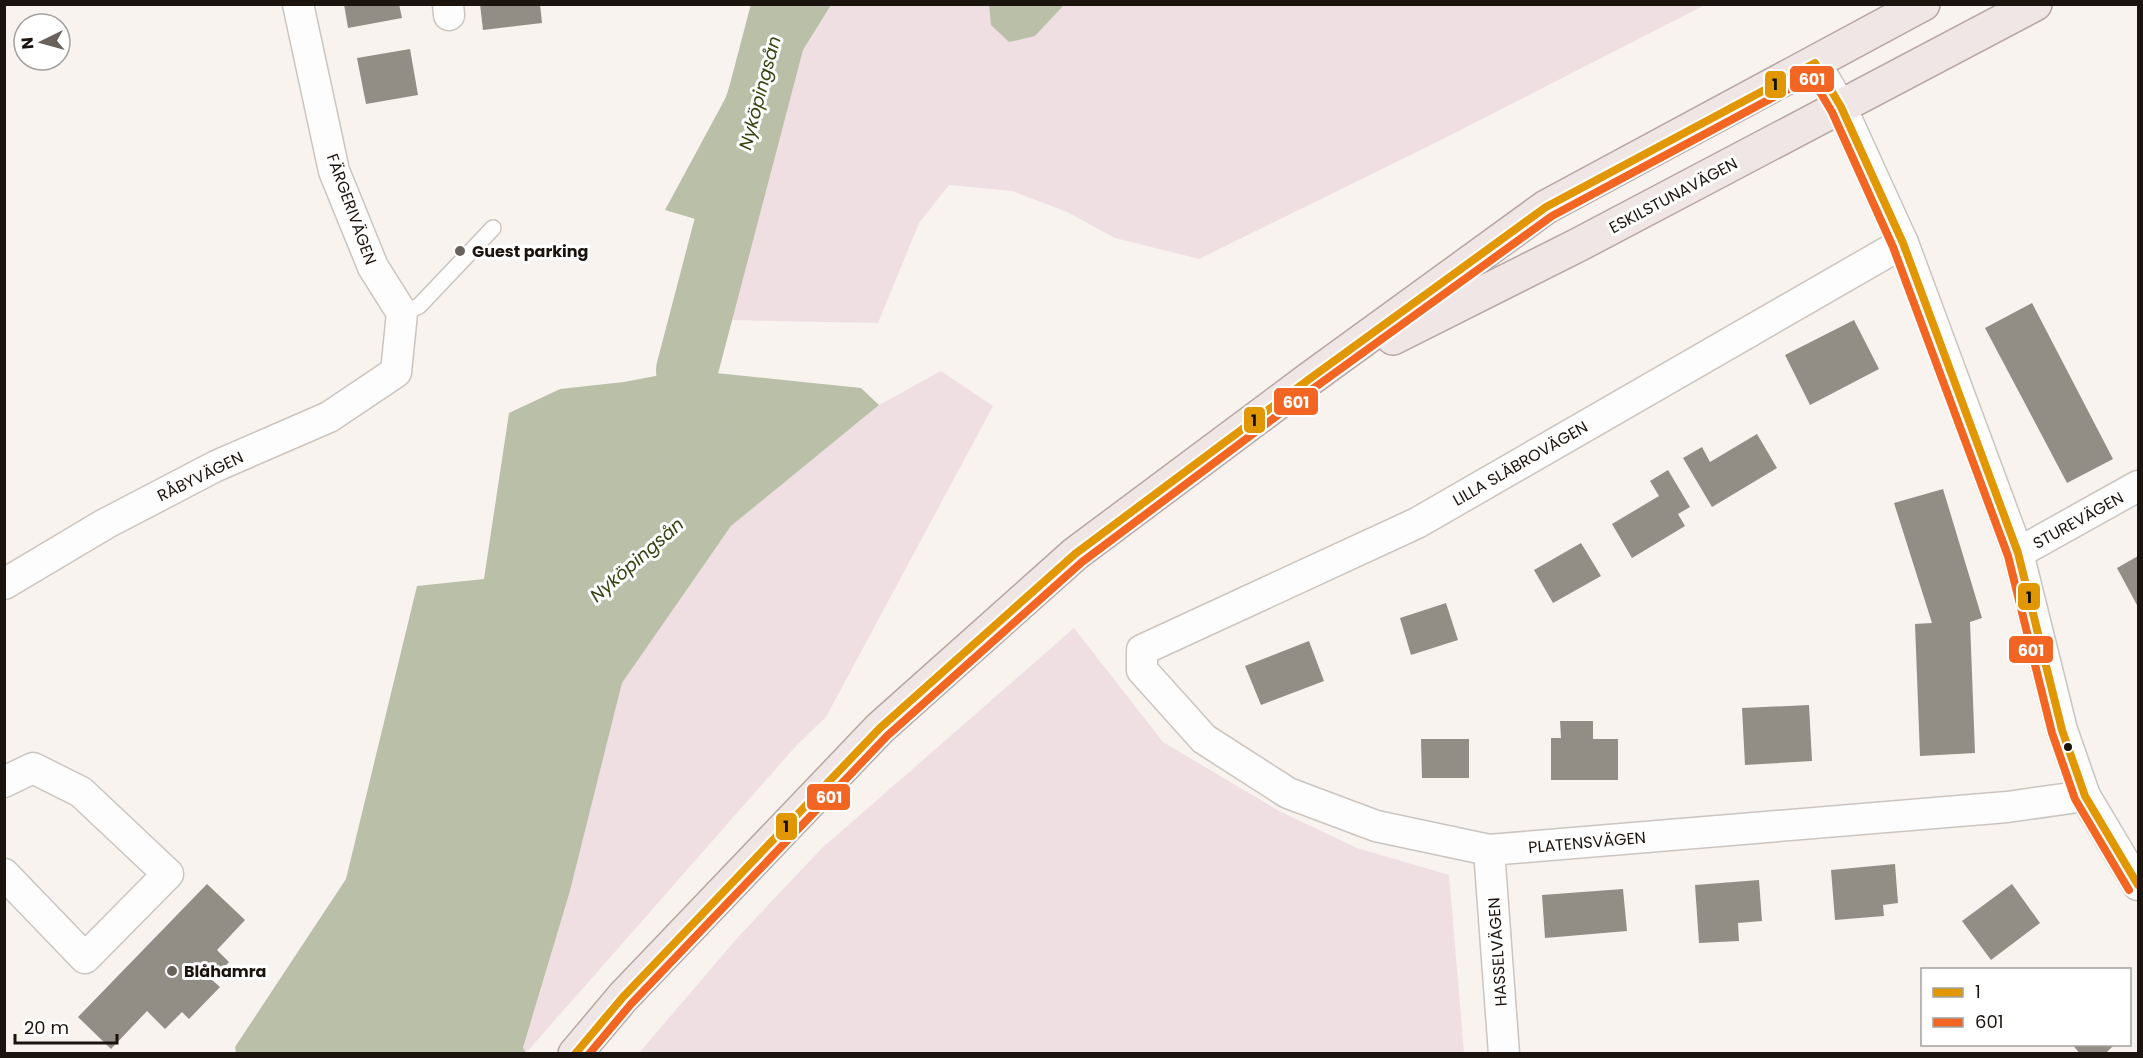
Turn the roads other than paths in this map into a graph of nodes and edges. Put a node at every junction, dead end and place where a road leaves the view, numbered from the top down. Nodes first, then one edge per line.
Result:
1 (298, 4) edge
2 (1923, 4) edge
3 (2035, 4) edge
4 (1815, 63) junction
5 (1841, 107) junction
6 (493, 228) dead end
7 (1903, 243) junction
8 (402, 313) junction
9 (1308, 380) junction
10 (2139, 486) edge
11 (2018, 553) junction
12 (4, 584) edge
13 (1142, 670) joint
14 (4, 782) edge
15 (2085, 796) junction
16 (1490, 850) junction
17 (4, 874) edge
18 (2139, 885) edge
19 (575, 1053) edge
20 (1504, 1053) edge

1 - 8 street, FÄRGERIVÄGEN
2 - 4 main road, ESKILSTUNAVÄGEN
3 - 5 main road, ESKILSTUNAVÄGEN
4 - 5 street
4 - 9 main road, ESKILSTUNAVÄGEN
5 - 7 street
5 - 9 main road, ESKILSTUNAVÄGEN
6 - 8 lane
7 - 11 street
7 - 13 street, LILLA SLÄBROVÄGEN
8 - 12 street, RÅBYVÄGEN
9 - 19 main road, ESKILSTUNAVÄGEN
10 - 11 street, STUREVÄGEN
11 - 15 street
13 - 16 street, PLATENSVÄGEN
14 - 17 street
15 - 16 street, PLATENSVÄGEN
15 - 18 street
16 - 20 street, HASSELVÄGEN

